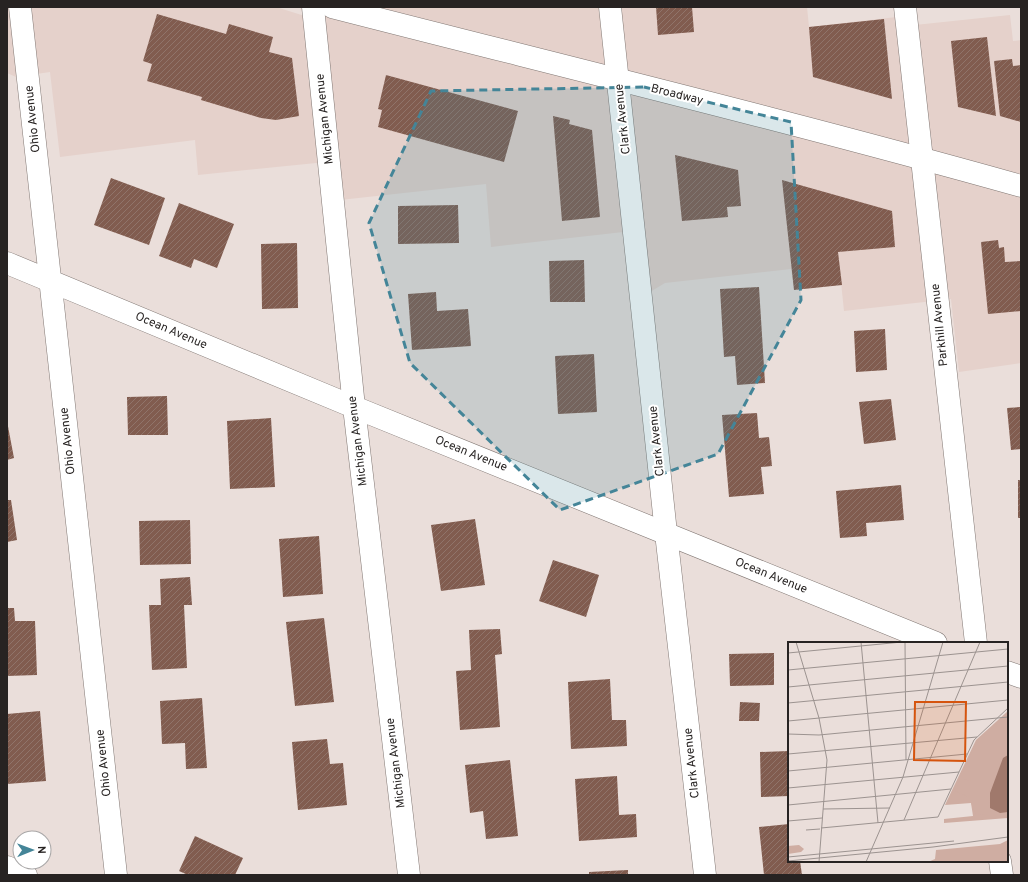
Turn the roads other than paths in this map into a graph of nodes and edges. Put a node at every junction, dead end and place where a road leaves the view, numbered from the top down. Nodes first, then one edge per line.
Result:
1 (20, 7) edge
2 (313, 7) edge
3 (332, 7) edge
4 (610, 7) edge
5 (905, 7) edge
6 (619, 80) junction
7 (922, 158) junction
8 (1021, 186) edge
9 (7, 263) edge
10 (50, 280) junction
11 (354, 407) junction
12 (666, 533) junction
13 (934, 642) edge
14 (976, 642) edge
15 (1008, 672) edge
16 (1021, 677) edge
17 (1000, 862) edge
18 (7, 867) edge
19 (26, 875) edge
20 (116, 875) edge
21 (409, 875) edge
22 (705, 875) edge
23 (1002, 875) edge

1 - 10 street, Ohio Avenue
2 - 11 street, Michigan Avenue
3 - 6 street, Broadway
4 - 6 street, Clark Avenue
5 - 7 street, Parkhill Avenue
6 - 7 street, Broadway
6 - 12 street, Clark Avenue
7 - 8 street, Broadway
7 - 14 street, Parkhill Avenue
9 - 10 street, Ocean Avenue
10 - 11 street, Ocean Avenue
10 - 20 street, Ohio Avenue
11 - 12 street, Ocean Avenue
11 - 21 street, Michigan Avenue
12 - 13 street, Ocean Avenue
12 - 22 street, Clark Avenue
15 - 16 street
17 - 23 street
18 - 19 street

